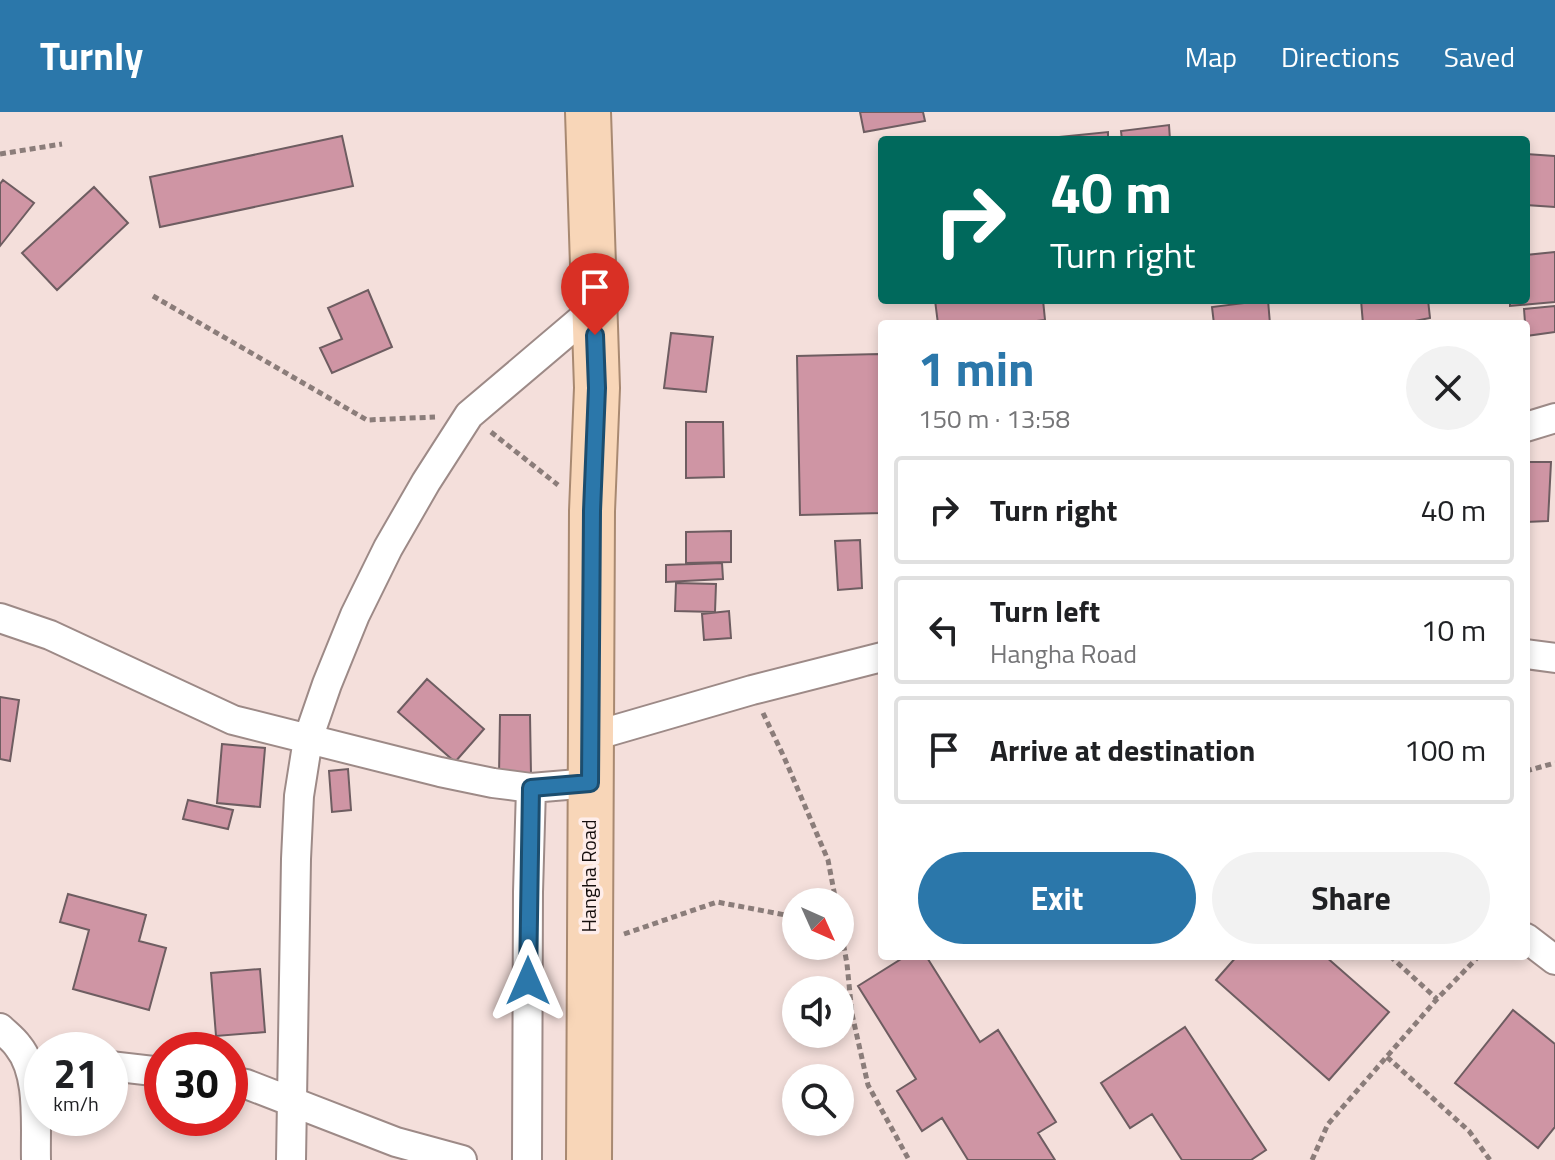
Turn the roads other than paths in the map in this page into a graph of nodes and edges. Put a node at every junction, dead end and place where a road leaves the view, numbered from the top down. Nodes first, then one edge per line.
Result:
1 (588, 112) edge
2 (594, 309) junction
3 (1555, 418) edge
4 (1530, 426) edge
5 (0, 618) edge
6 (1530, 655) edge
7 (878, 658) edge
8 (1555, 658) edge
9 (590, 737) junction
10 (308, 739) junction
11 (590, 783) junction
12 (531, 788) junction
13 (1530, 941) edge
14 (1555, 960) edge
15 (21, 1042) edge
16 (248, 1085) edge
17 (293, 1102) junction
18 (36, 1160) edge
19 (291, 1160) edge
20 (462, 1160) edge
21 (527, 1160) edge
22 (589, 1160) edge

1 - 2 highway, Hangha Road
2 - 9 highway, Hangha Road
2 - 10 street
3 - 4 street
5 - 10 street
6 - 8 street
7 - 9 street
9 - 11 highway, Hangha Road
10 - 12 street
10 - 17 street
11 - 12 street
11 - 22 highway, Hangha Road
12 - 21 street
13 - 14 street
15 - 18 street
16 - 17 street
17 - 19 street
17 - 20 street

